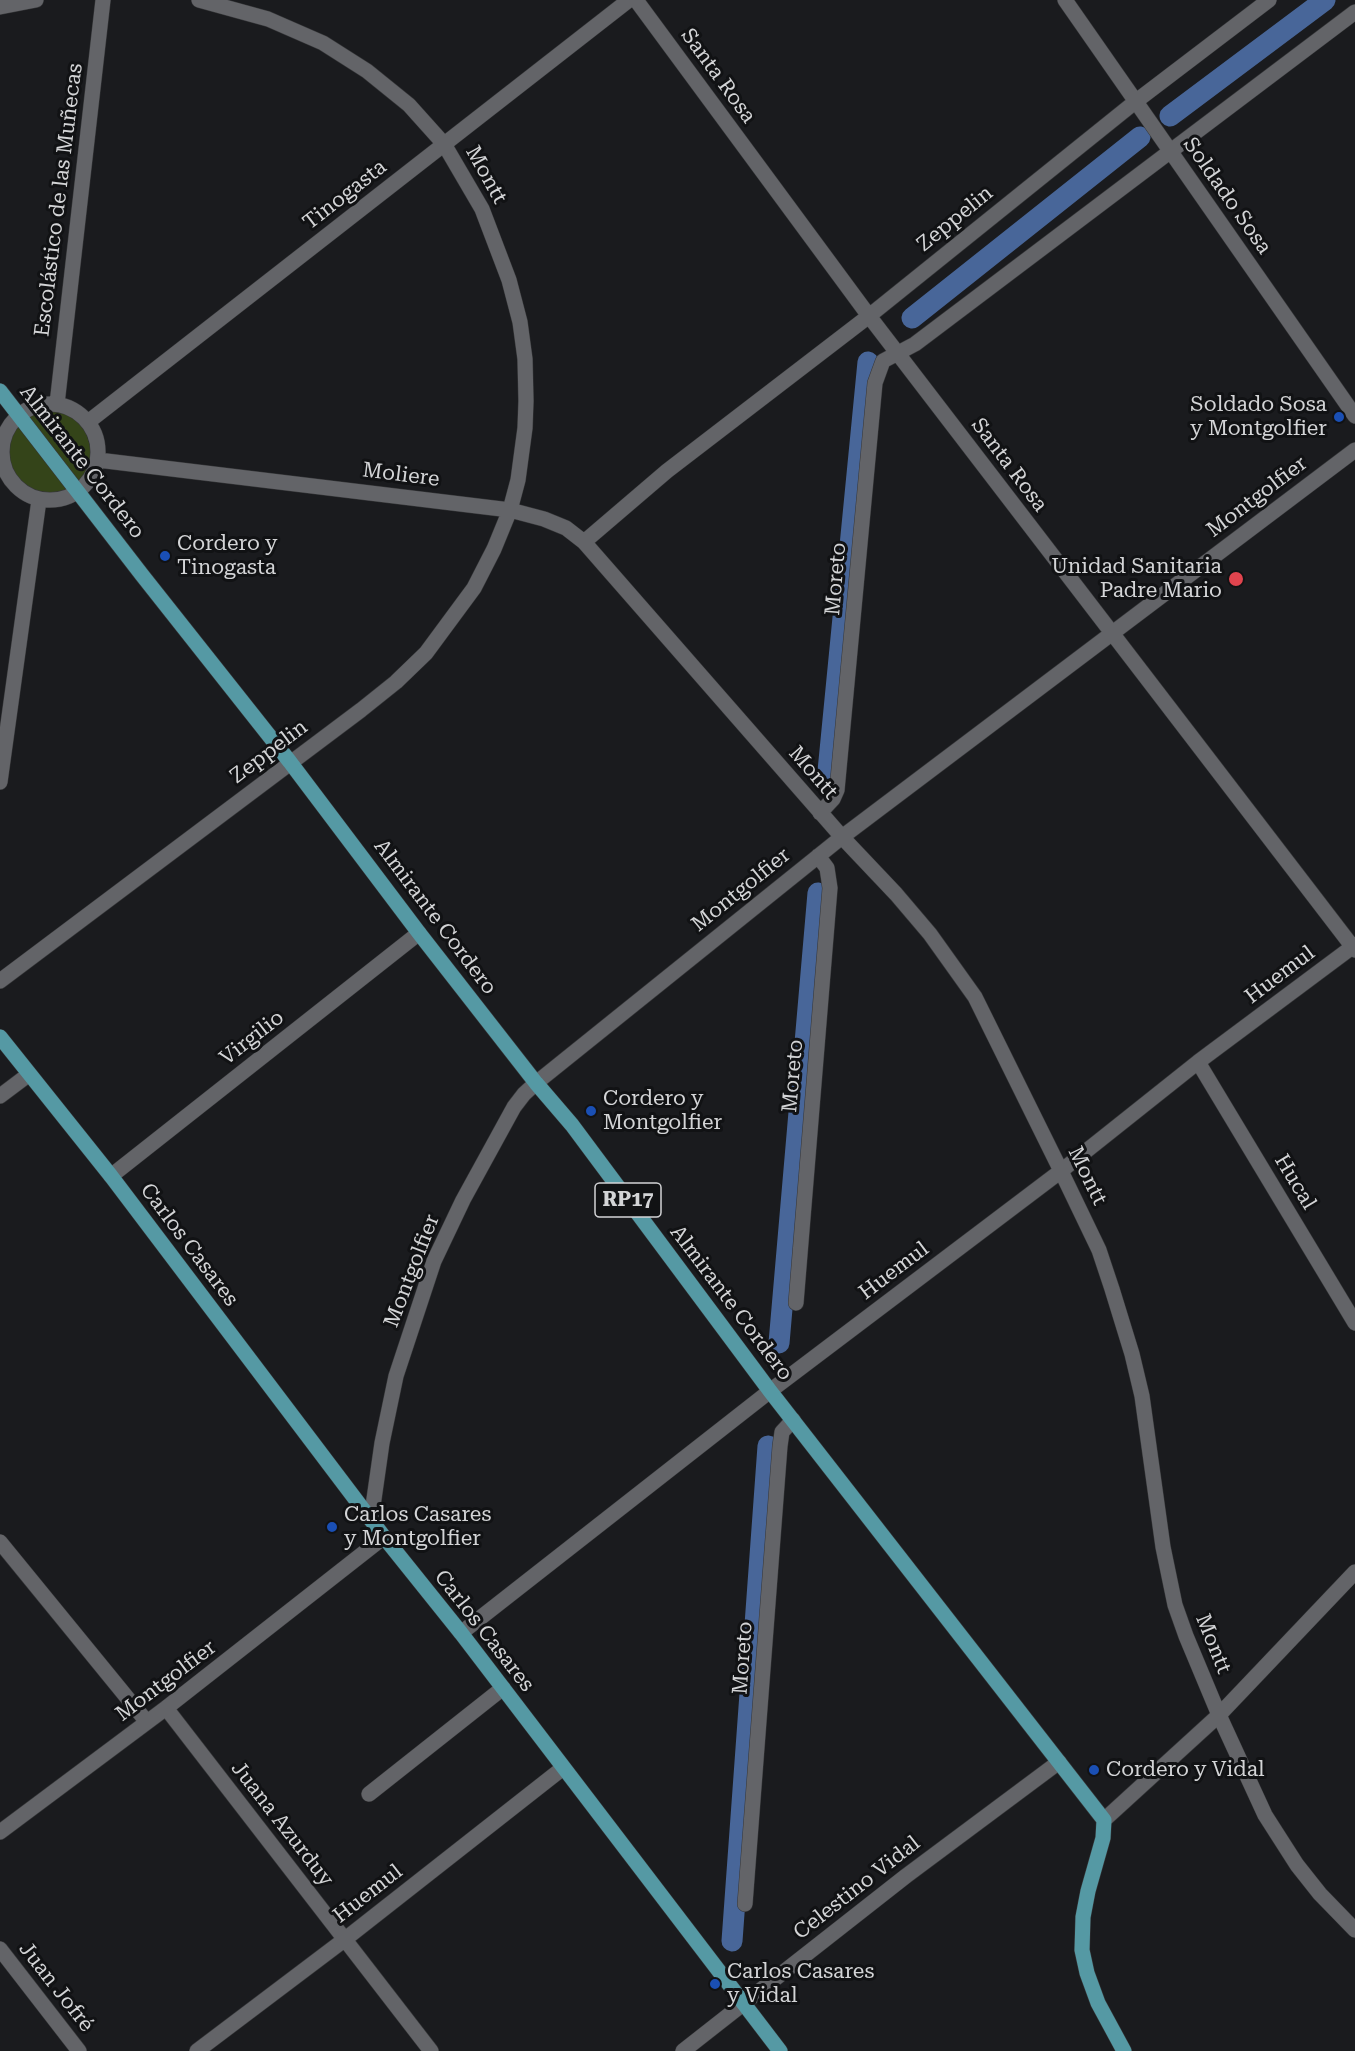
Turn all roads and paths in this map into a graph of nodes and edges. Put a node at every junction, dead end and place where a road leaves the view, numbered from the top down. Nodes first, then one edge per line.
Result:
1 (36, 0) edge
2 (103, 0) edge
3 (199, 0) edge
4 (629, 0) edge
5 (636, 0) edge
6 (1065, 0) edge
7 (1269, 0) edge
8 (0, 7) edge
9 (1355, 12) edge
10 (1135, 102) junction
11 (444, 144) junction
12 (1170, 152) junction
13 (869, 316) junction
14 (898, 353) junction
15 (0, 391) edge
16 (57, 404) junction
17 (18, 415) junction
18 (1355, 416) edge
19 (88, 422) junction
20 (1, 446) edge
21 (1355, 450) edge
22 (98, 460) junction
23 (5, 484) edge
24 (78, 492) junction
25 (39, 500) junction
26 (510, 510) junction
27 (584, 542) junction
28 (1111, 634) junction
29 (291, 762) junction
30 (0, 782) edge
31 (820, 813) junction
32 (842, 837) junction
33 (818, 856) junction
34 (419, 933) junction
35 (1354, 948) edge
36 (0, 981) edge
37 (0, 1037) edge
38 (1198, 1062) junction
39 (28, 1075) junction
40 (536, 1083) junction
41 (0, 1095) edge
42 (1061, 1171) junction
43 (111, 1176) junction
44 (796, 1303) dead end
45 (1355, 1323) edge
46 (770, 1391) junction
47 (793, 1420) junction
48 (371, 1520) junction
49 (384, 1537) junction
50 (0, 1542) edge
51 (1355, 1572) edge
52 (461, 1633) junction
53 (503, 1688) junction
54 (166, 1708) junction
55 (1219, 1715) junction
56 (147, 1722) junction
57 (1059, 1762) junction
58 (563, 1768) junction
59 (369, 1794) dead end
60 (1104, 1821) junction
61 (0, 1833) edge
62 (745, 1904) dead end
63 (1355, 1930) edge
64 (344, 1940) junction
65 (0, 1948) edge
66 (743, 2003) junction
67 (79, 2051) edge
68 (197, 2051) edge
69 (431, 2051) edge
70 (683, 2051) edge
71 (780, 2051) edge
72 (1124, 2051) edge

1 - 8 street
2 - 16 street, Escolástico de las Muñecas
3 - 11 street, Montt
4 - 11 street, Tinogasta
5 - 13 street, Santa Rosa
6 - 10 street, Soldado Sosa
7 - 10 street, Zeppelin
9 - 12 street
10 - 12 street, Soldado Sosa
10 - 13 street, Zeppelin
11 - 19 street, Tinogasta
11 - 26 street, Montt
12 - 14 street
12 - 18 street, Soldado Sosa
13 - 14 street, Santa Rosa
13 - 27 street, Zeppelin
14 - 28 street, Santa Rosa
14 - 31 street, Moreto
15 - 17 main road, Almirante Cordero / RP17
16 - 17 street
16 - 19 street
17 - 20 street
17 - 24 main road, Almirante Cordero / RP17
19 - 22 street
20 - 23 street
21 - 28 street, Montgolfier
22 - 24 street
22 - 26 street, Moliere
23 - 25 street
24 - 25 street
24 - 29 main road, Almirante Cordero / RP17
25 - 30 street
26 - 27 street, Moliere
26 - 29 street, Zeppelin
27 - 31 street, Montt
28 - 32 street, Montgolfier
28 - 35 street, Santa Rosa
29 - 34 main road, Almirante Cordero / RP17
29 - 36 street, Zeppelin
31 - 32 street, Montt
32 - 33 street, Montgolfier
32 - 42 street, Montt
33 - 40 street, Montgolfier
33 - 44 street, Moreto
34 - 40 main road, Almirante Cordero / RP17
34 - 43 street, Virgilio
35 - 38 street, Huemul
37 - 39 main road, Carlos Casares
38 - 42 street, Huemul
38 - 45 street, Hucal
39 - 41 street
39 - 43 main road, Carlos Casares
40 - 46 main road, Almirante Cordero / RP17
40 - 48 street, Montgolfier
42 - 46 street, Huemul
42 - 55 street, Montt
43 - 48 main road, Carlos Casares
46 - 47 main road, Almirante Cordero / RP17
46 - 52 street, Huemul
47 - 57 main road, Almirante Cordero / RP17
47 - 62 street, Moreto
48 - 49 main road, Carlos Casares
49 - 52 main road, Carlos Casares
49 - 54 street, Montgolfier
50 - 56 street
51 - 55 street
52 - 53 main road, Carlos Casares
53 - 58 main road, Carlos Casares
53 - 59 street
54 - 56 street, Montgolfier
54 - 64 street, Juana Azurduy
55 - 60 street
55 - 63 street, Montt
56 - 61 street, Montgolfier
57 - 60 main road, Almirante Cordero / RP17
57 - 66 street, Celestino Vidal
58 - 64 street, Huemul
58 - 66 main road, Carlos Casares
60 - 72 main road
64 - 68 street, Huemul
64 - 69 street, Juana Azurduy
65 - 67 street, Juan Jofré
66 - 70 street, Celestino Vidal
66 - 71 main road, Carlos Casares

